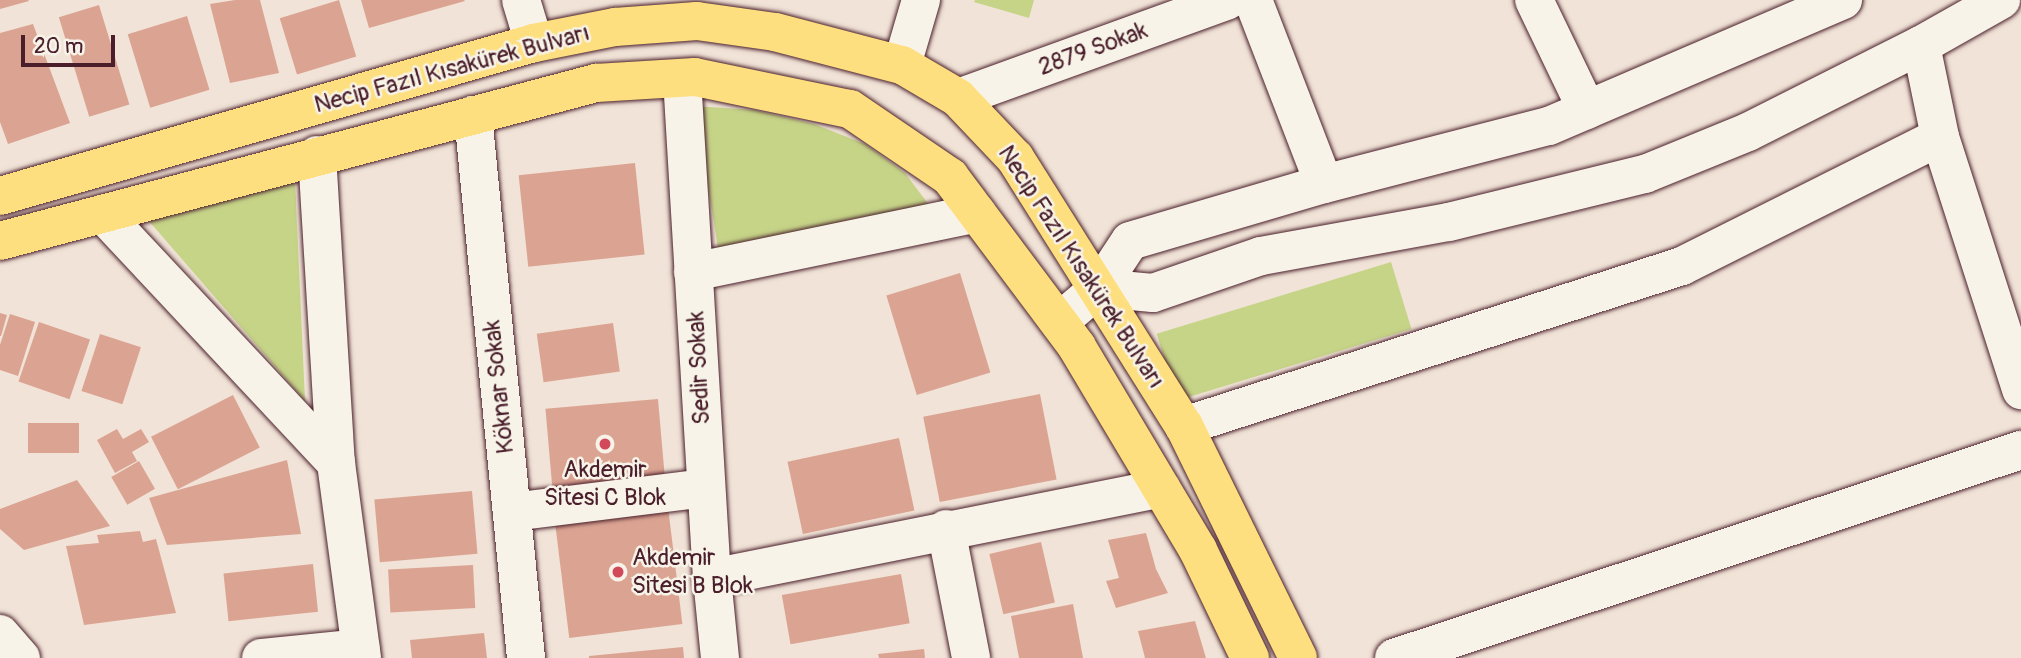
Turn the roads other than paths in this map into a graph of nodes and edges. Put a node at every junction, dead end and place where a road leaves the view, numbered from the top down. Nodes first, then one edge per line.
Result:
1 (522, 0) edge
2 (922, 0) edge
3 (1228, 0) edge
4 (1253, 0) edge
5 (1534, 0) edge
6 (1843, 0) edge
7 (2001, 0) edge
8 (534, 43) junction
9 (1921, 45) junction
10 (902, 65) junction
11 (682, 78) junction
12 (958, 98) junction
13 (1587, 110) junction
14 (473, 115) junction
15 (1940, 138) junction
16 (317, 155) junction
17 (1324, 184) junction
18 (0, 196) edge
19 (977, 213) junction
20 (103, 214) junction
21 (0, 241) edge
22 (694, 272) junction
23 (1099, 288) junction
24 (1059, 322) junction
25 (2021, 390) edge
26 (1184, 426) junction
27 (2021, 450) edge
28 (335, 463) junction
29 (706, 488) junction
30 (1161, 488) junction
31 (512, 512) junction
32 (946, 529) junction
33 (712, 578) junction
34 (0, 634) edge
35 (361, 653) edge
36 (21, 658) edge
37 (261, 658) edge
38 (526, 658) edge
39 (720, 658) edge
40 (971, 658) edge
41 (1250, 658) edge
42 (1298, 658) edge
43 (1394, 658) edge

1 - 8 street
2 - 10 street
3 - 12 street, 2879 Sokak
4 - 17 street
5 - 13 street
6 - 13 street
7 - 9 street
8 - 10 main road, Necip Fazıl Kısakürek Bulvarı
8 - 18 main road, Necip Fazıl Kısakürek Bulvarı
9 - 15 street
9 - 23 street
10 - 12 main road, Necip Fazıl Kısakürek Bulvarı
11 - 14 main road, Necip Fazıl Kısakürek Bulvarı
11 - 19 main road, Necip Fazıl Kısakürek Bulvarı
11 - 22 street, Sedir Sokak
12 - 23 main road, Necip Fazıl Kısakürek Bulvarı
13 - 17 street
14 - 16 main road, Necip Fazıl Kısakürek Bulvarı
14 - 31 street, Köknar Sokak
15 - 25 street
15 - 26 street
16 - 20 main road, Necip Fazıl Kısakürek Bulvarı
16 - 28 street
17 - 23 street
19 - 22 street
19 - 24 main road, Necip Fazıl Kısakürek Bulvarı
20 - 21 main road, Necip Fazıl Kısakürek Bulvarı
20 - 28 street
22 - 29 street, Sedir Sokak
23 - 24 street
23 - 26 main road, Necip Fazıl Kısakürek Bulvarı
24 - 30 main road, Necip Fazıl Kısakürek Bulvarı
26 - 42 main road, Necip Fazıl Kısakürek Bulvarı
27 - 43 street
28 - 35 street
29 - 31 street
29 - 33 street, Sedir Sokak
30 - 32 street
30 - 41 main road, Necip Fazıl Kısakürek Bulvarı
31 - 38 street, Köknar Sokak
32 - 33 street
32 - 40 street
33 - 39 street, Sedir Sokak
34 - 36 street
35 - 37 street

